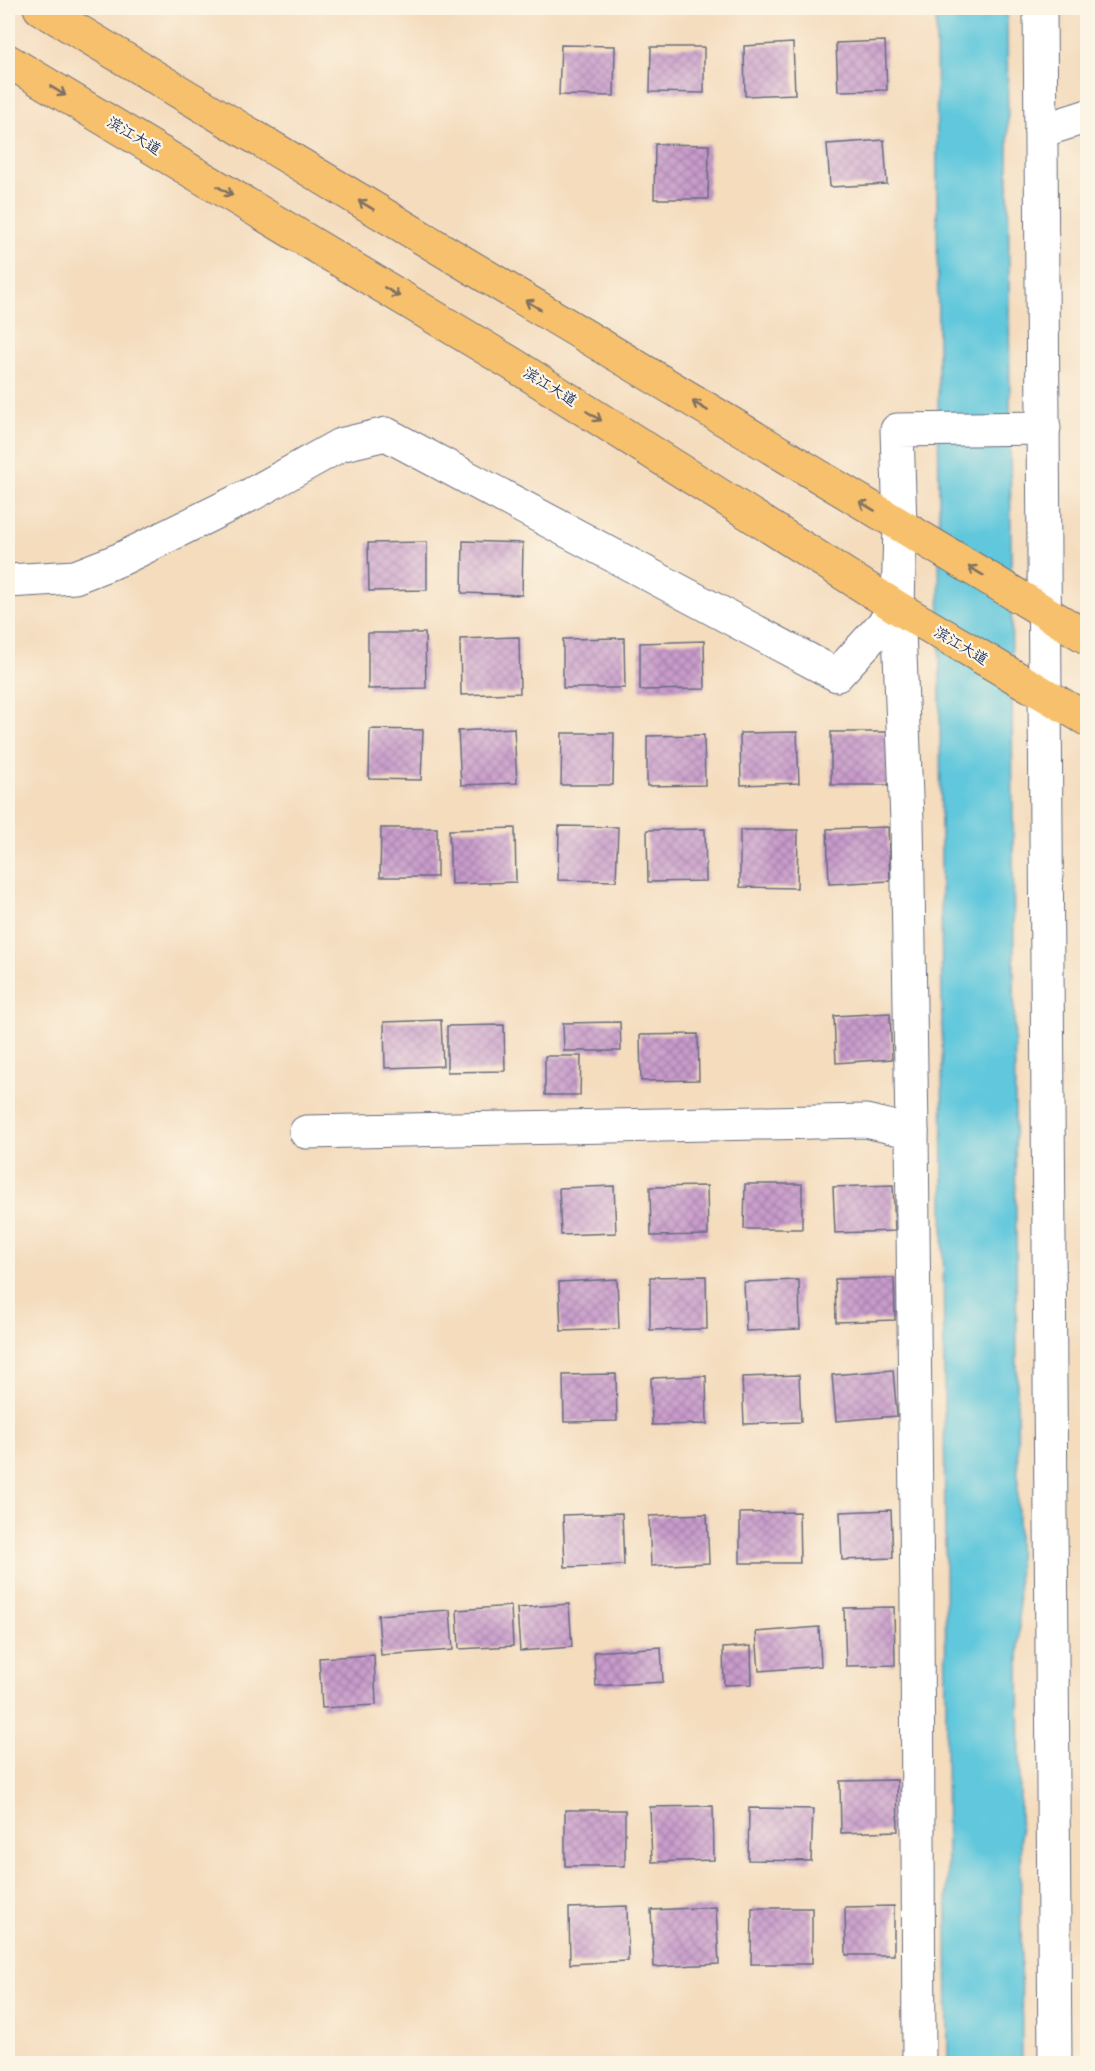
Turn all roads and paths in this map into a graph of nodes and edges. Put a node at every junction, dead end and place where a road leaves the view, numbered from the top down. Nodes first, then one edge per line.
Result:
1 (40, 8) edge
2 (1040, 8) edge
3 (8, 61) edge
4 (1088, 116) edge
5 (1041, 131) junction
6 (1044, 428) junction
7 (909, 531) junction
8 (8, 581) edge
9 (1036, 607) junction
10 (898, 608) junction
11 (1088, 638) edge
12 (1046, 696) junction
13 (1088, 720) edge
14 (306, 1132) dead end
15 (912, 1132) junction
16 (919, 2064) edge
17 (1055, 2064) edge

7 -> 1 main road
2 - 5 street
3 -> 10 main road, 滨江大道
4 - 5 street
5 - 6 street
6 - 7 street
6 - 9 street
9 -> 7 main road
7 - 10 street
8 - 10 street
9 - 11 main road
9 - 12 street
10 - 12 main road, 滨江大道
10 - 15 street
12 - 13 main road, 滨江大道
12 - 17 street
14 - 15 street
15 - 16 street

